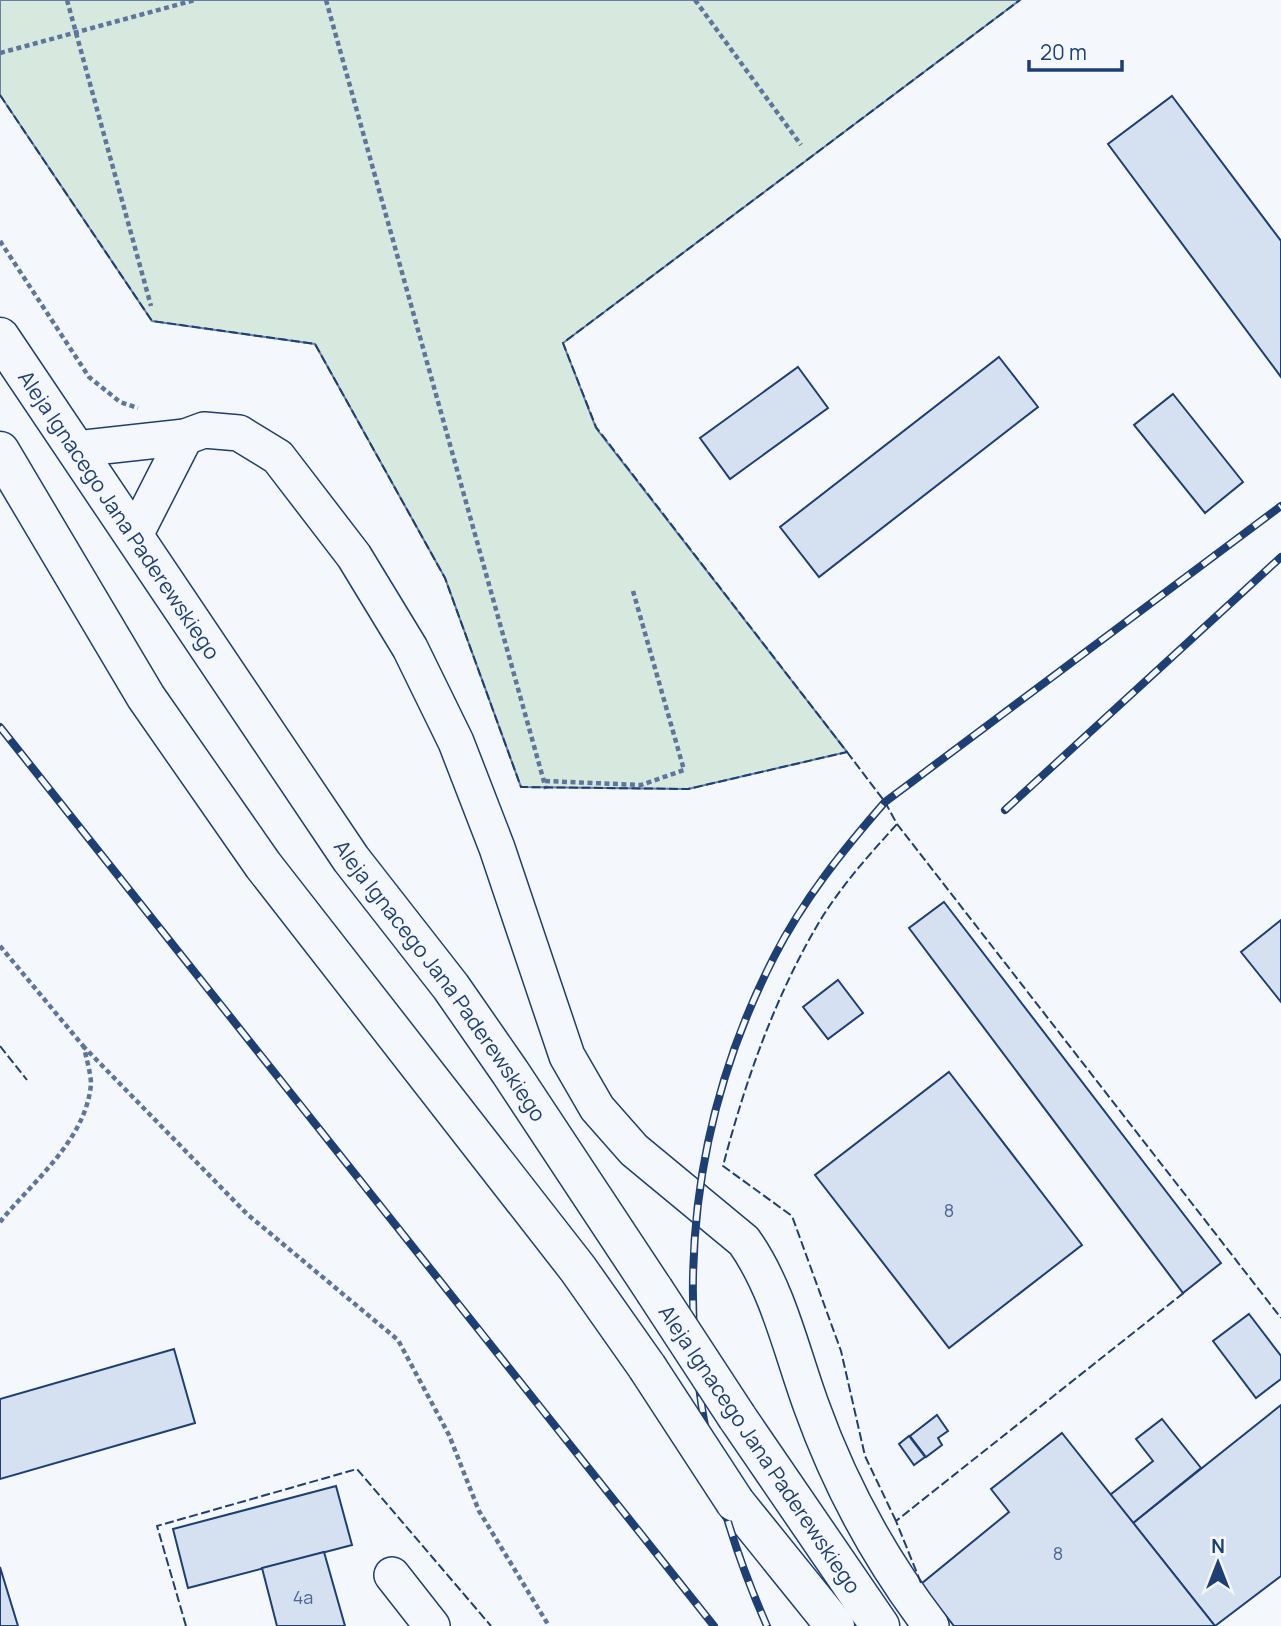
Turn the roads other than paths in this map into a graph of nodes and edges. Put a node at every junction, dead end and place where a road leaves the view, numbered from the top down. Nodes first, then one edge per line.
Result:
1 (0, 337) edge
2 (186, 437) junction
3 (76, 449) junction
4 (0, 451) edge
5 (134, 537) junction
6 (736, 1503) junction
7 (392, 1575) dead end
8 (432, 1626) edge
9 (805, 1626) edge
10 (835, 1626) edge
11 (880, 1626) edge
12 (931, 1626) edge

1 - 3 main road, Aleja Ignacego Jana Paderewskiego
2 - 3 lane
2 - 5 lane
2 - 12 lane
3 - 5 main road, Aleja Ignacego Jana Paderewskiego
4 - 6 main road, bridge
5 - 11 main road, Aleja Ignacego Jana Paderewskiego, bridge
6 - 9 main road
6 - 10 main road
7 - 8 lane

